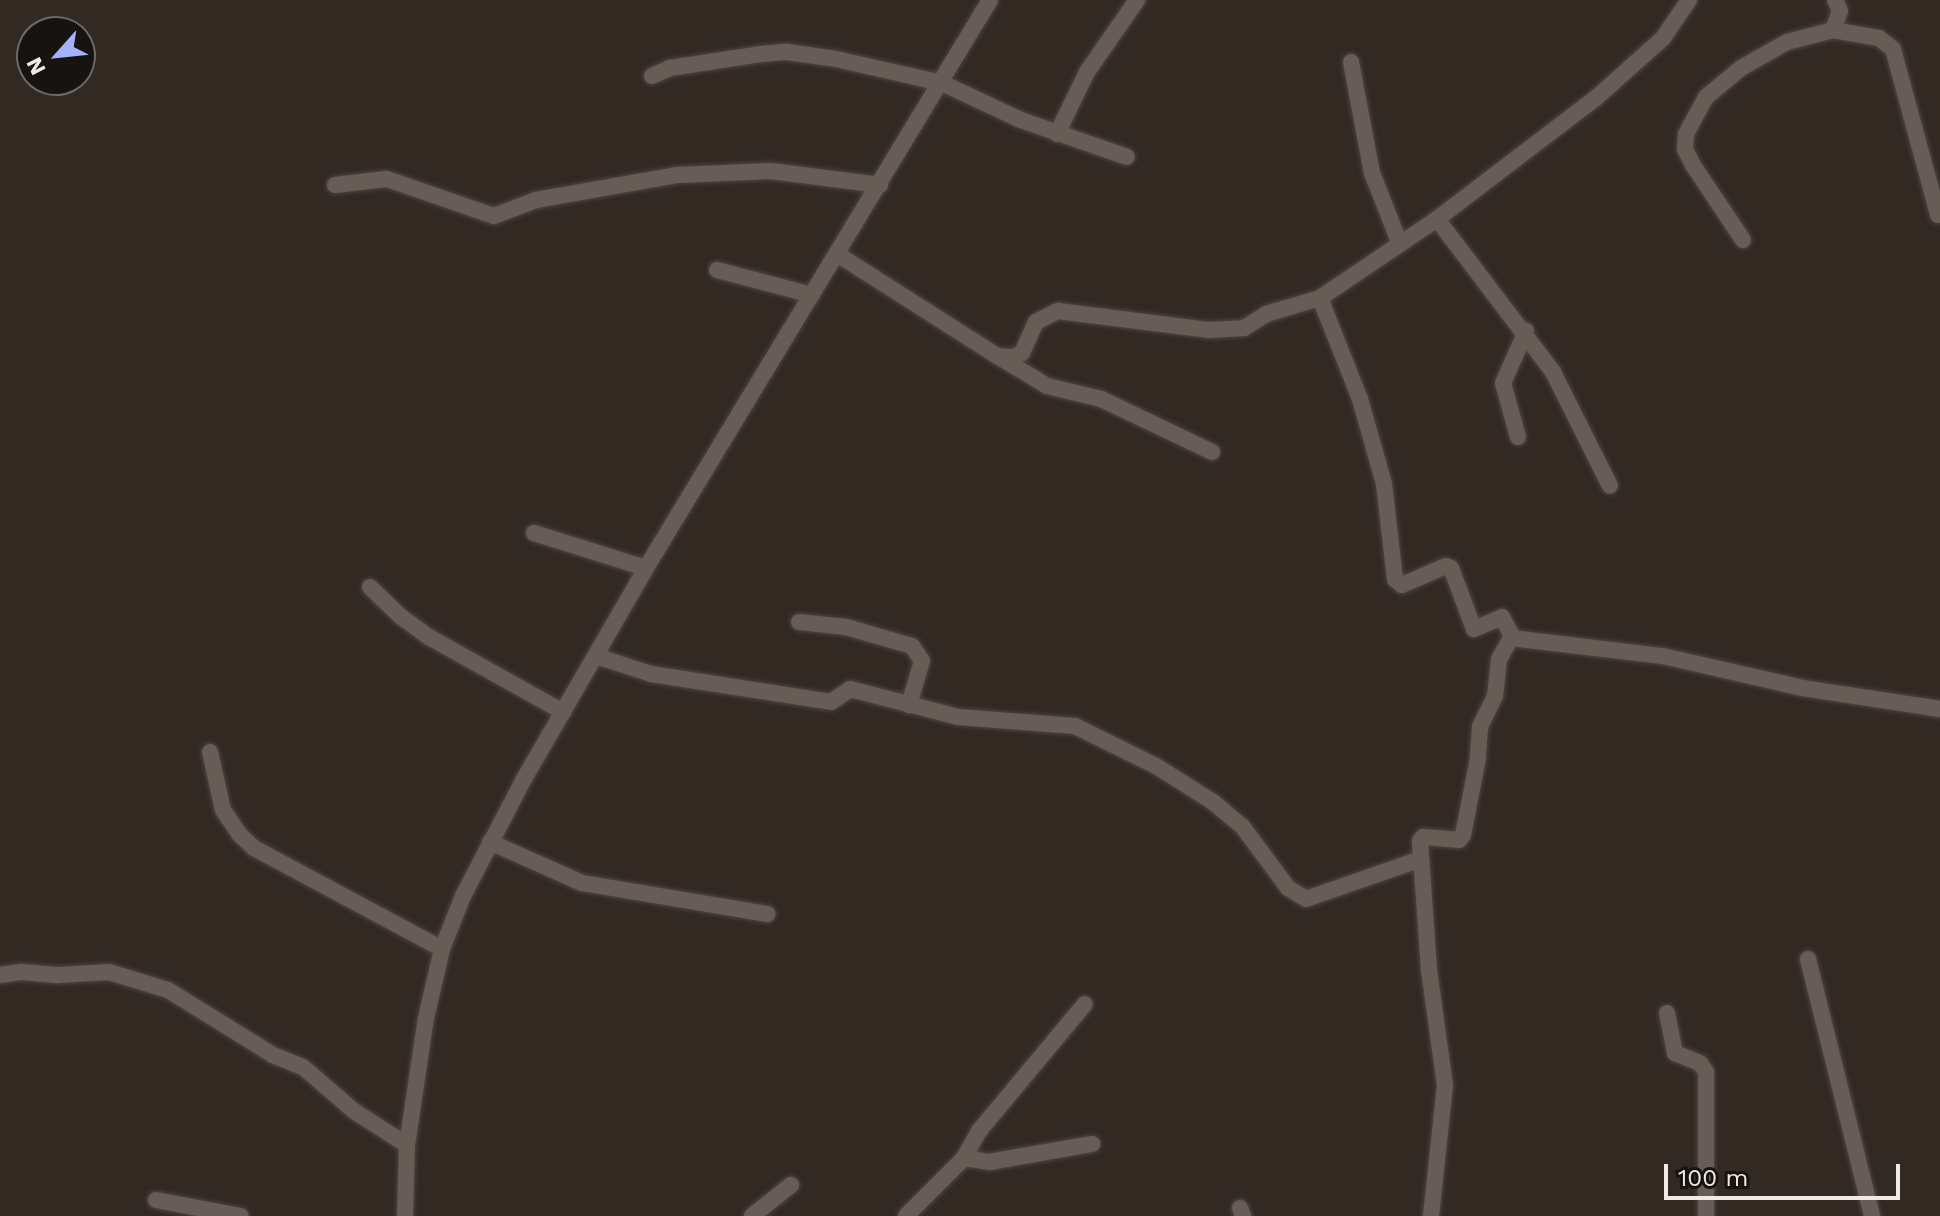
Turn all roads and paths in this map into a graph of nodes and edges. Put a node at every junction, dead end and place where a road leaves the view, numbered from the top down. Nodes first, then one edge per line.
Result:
1 (990, 0) edge
2 (1137, 0) edge
3 (1689, 0) edge
4 (1835, 0) edge
5 (1833, 30) junction
6 (1351, 62) dead end
7 (652, 76) dead end
8 (942, 83) junction
9 (1057, 134) junction
10 (1127, 157) dead end
11 (335, 185) dead end
12 (880, 185) junction
13 (1938, 215) dead end
14 (1437, 219) junction
15 (1743, 240) dead end
16 (1400, 244) junction
17 (837, 254) junction
18 (717, 270) dead end
19 (812, 295) junction
20 (1320, 298) junction
21 (1526, 331) junction
22 (997, 356) junction
23 (1518, 437) dead end
24 (1212, 452) dead end
25 (1610, 486) dead end
26 (534, 533) dead end
27 (646, 568) junction
28 (370, 587) dead end
29 (799, 622) dead end
30 (1511, 638) junction
31 (596, 656) junction
32 (909, 705) junction
33 (1940, 709) edge
34 (563, 712) junction
35 (210, 752) dead end
36 (490, 842) junction
37 (1421, 859) junction
38 (767, 914) dead end
39 (442, 949) junction
40 (1808, 959) dead end
41 (0, 975) edge
42 (1085, 1004) dead end
43 (1667, 1013) dead end
44 (1092, 1144) dead end
45 (407, 1145) junction
46 (964, 1158) junction
47 (791, 1185) dead end
48 (156, 1200) dead end
49 (1428, 1215) edge
50 (240, 1216) edge
51 (405, 1216) edge
52 (752, 1216) edge
53 (906, 1216) edge
54 (1706, 1216) edge
55 (1872, 1216) edge

1 - 8 street
2 - 9 street
3 - 14 street
4 - 5 street
5 - 13 street
5 - 15 street
6 - 16 street
7 - 8 street
8 - 9 street
8 - 12 street
9 - 10 street
11 - 12 street
12 - 17 street
14 - 16 street
14 - 21 street
16 - 20 street
17 - 19 street
17 - 22 street
18 - 19 street
19 - 27 street
20 - 22 street
20 - 30 street
21 - 23 street
21 - 25 street
22 - 24 street
26 - 27 street
27 - 31 street
28 - 34 street
29 - 32 street
30 - 33 street
30 - 37 street
31 - 32 street
31 - 34 street
32 - 37 street
34 - 36 street
35 - 39 street
36 - 38 street
36 - 39 street
37 - 49 street
39 - 45 street
40 - 55 street
41 - 45 street
42 - 46 street
43 - 54 street
44 - 46 street
45 - 51 street
46 - 53 street
47 - 52 street
48 - 50 street

